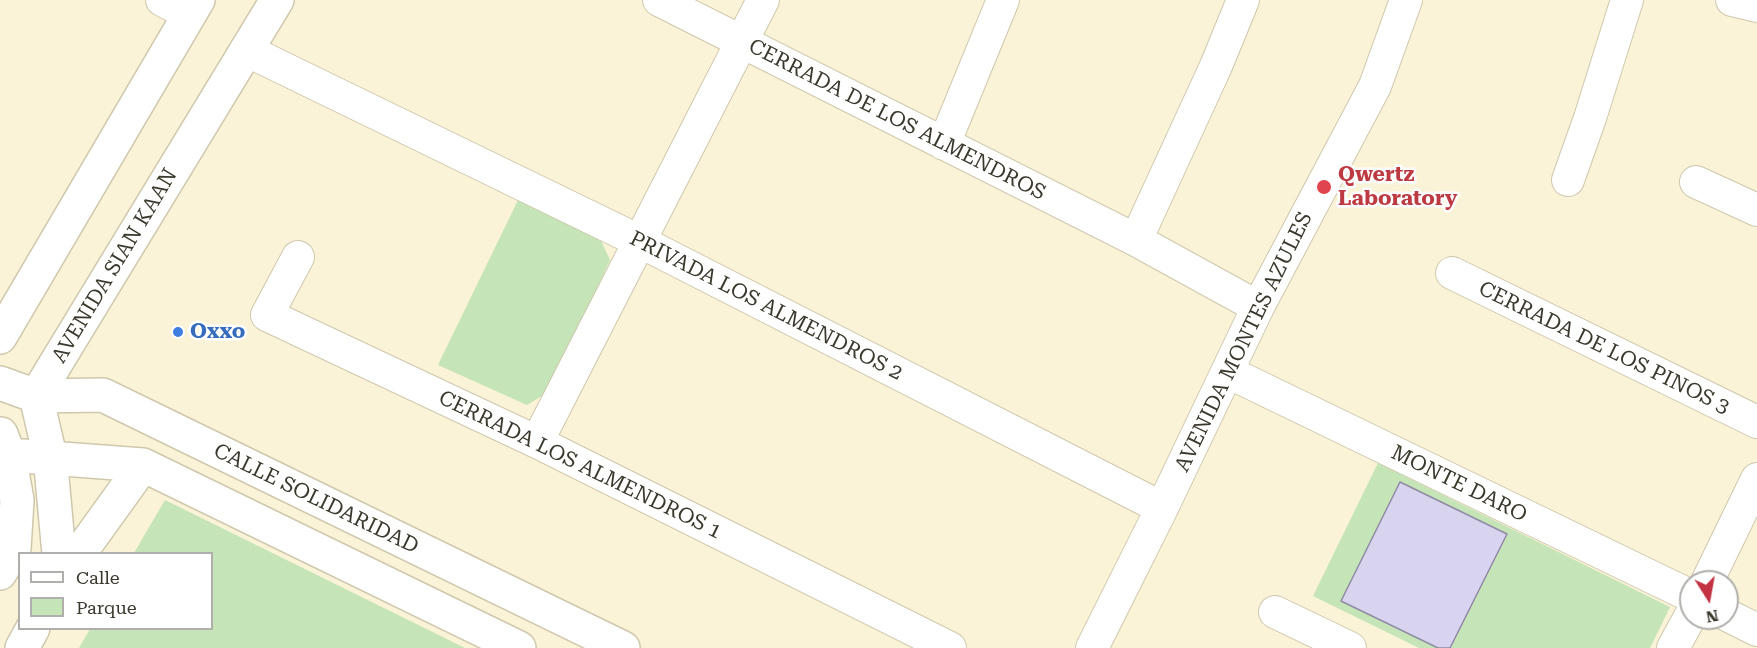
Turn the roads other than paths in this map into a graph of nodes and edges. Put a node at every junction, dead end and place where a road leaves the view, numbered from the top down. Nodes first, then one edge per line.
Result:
1 (277, 0) edge
2 (659, 0) edge
3 (763, 0) edge
4 (1003, 0) edge
5 (1244, 0) edge
6 (1406, 0) edge
7 (1627, 0) edge
8 (1732, 0) edge
9 (183, 5) edge
10 (1757, 6) edge
11 (742, 43) junction
12 (246, 50) junction
13 (944, 144) junction
14 (1568, 180) dead end
15 (1696, 182) dead end
16 (1757, 210) edge
17 (1136, 240) junction
18 (639, 241) junction
19 (298, 257) dead end
20 (1452, 273) dead end
21 (1258, 308) junction
22 (0, 337) edge
23 (1228, 372) junction
24 (0, 383) edge
25 (36, 396) junction
26 (1757, 422) edge
27 (537, 442) junction
28 (3, 446) edge
29 (50, 456) junction
30 (143, 465) junction
31 (1757, 479) edge
32 (1162, 508) junction
33 (58, 552) edge
34 (80, 552) edge
35 (1713, 570) edge
36 (0, 573) edge
37 (1679, 590) edge
38 (1275, 612) dead end
39 (1739, 621) edge
40 (32, 630) edge
41 (1683, 630) edge
42 (1757, 630) edge
43 (22, 648) edge
44 (519, 648) edge
45 (623, 648) edge
46 (950, 648) edge
47 (1092, 648) edge
48 (1350, 648) edge
49 (1673, 648) edge

1 - 12 main road, AVENIDA SIAN KAAN
2 - 11 street, CERRADA DE LOS ALMENDROS
3 - 11 street
4 - 13 street
5 - 17 street
6 - 21 street, AVENIDA MONTES AZULES
7 - 14 street
8 - 10 street
9 - 22 main road
11 - 13 street, CERRADA DE LOS ALMENDROS
11 - 18 street
12 - 18 street, PRIVADA LOS ALMENDROS 2
12 - 25 main road, AVENIDA SIAN KAAN
13 - 17 street, CERRADA DE LOS ALMENDROS
15 - 16 street
17 - 21 street, CERRADA DE LOS ALMENDROS
18 - 27 street
18 - 32 street, PRIVADA LOS ALMENDROS 2
19 - 27 street, CERRADA LOS ALMENDROS 1
20 - 26 street, CERRADA DE LOS PINOS 3
21 - 23 street, AVENIDA MONTES AZULES
23 - 32 street, AVENIDA MONTES AZULES
23 - 37 street, MONTE DARO
24 - 25 main road, CALLE SOLIDARIDAD
25 - 29 main road
25 - 45 main road, CALLE SOLIDARIDAD
27 - 46 street, CERRADA LOS ALMENDROS 1
28 - 29 main road
28 - 36 main road
29 - 30 main road
29 - 33 main road
30 - 34 main road
30 - 44 main road
31 - 35 street
32 - 47 street, AVENIDA MONTES AZULES
38 - 48 street
39 - 42 street
40 - 43 main road
41 - 49 street

